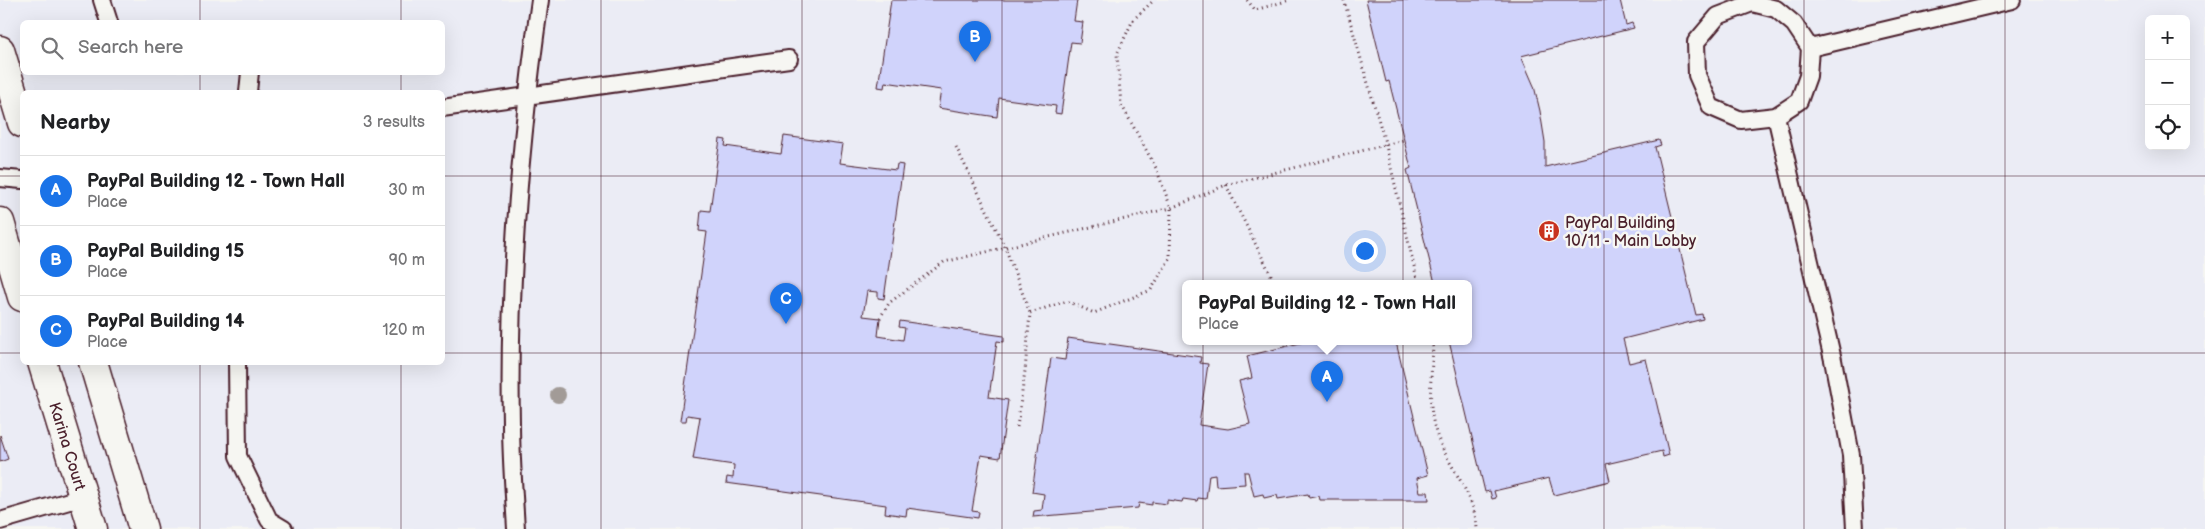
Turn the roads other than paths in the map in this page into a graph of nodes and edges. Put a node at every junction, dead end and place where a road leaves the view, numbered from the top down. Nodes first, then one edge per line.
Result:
1 (102, 0) edge
2 (540, 0) edge
3 (2012, 0) edge
4 (1752, 2) edge
5 (108, 20) edge
6 (1810, 48) junction
7 (0, 50) edge
8 (789, 59) dead end
9 (250, 75) edge
10 (248, 90) edge
11 (527, 96) junction
12 (445, 108) edge
13 (20, 116) edge
14 (1776, 116) junction
15 (0, 178) edge
16 (20, 180) edge
17 (0, 222) edge
18 (20, 289) edge
19 (43, 365) edge
20 (94, 365) edge
21 (237, 365) edge
22 (83, 497) junction
23 (0, 521) edge
24 (93, 529) edge
25 (142, 529) edge
26 (284, 529) edge
27 (516, 529) edge
28 (1855, 529) edge

1 - 5 lane
2 - 11 lane
3 - 6 lane
4 - 6 lane
4 - 14 lane
6 - 14 lane
7 - 13 street
8 - 11 lane
9 - 10 lane
11 - 12 lane
11 - 27 lane
14 - 28 lane
15 - 16 lane
17 - 18 street
19 - 22 street, Karina Court
20 - 25 street
21 - 26 lane
22 - 23 lane
22 - 24 street, Karina Court

